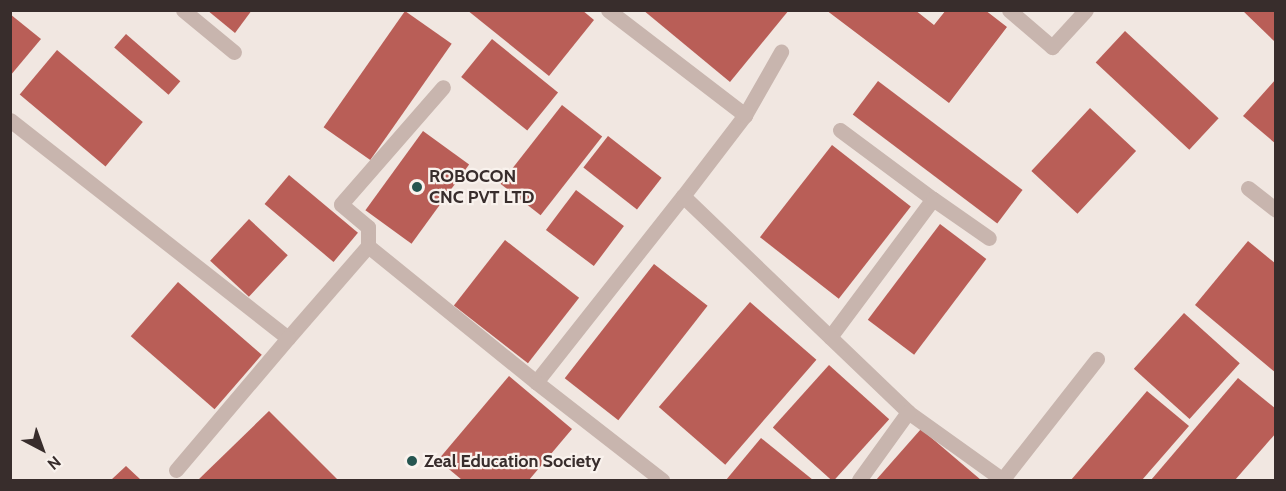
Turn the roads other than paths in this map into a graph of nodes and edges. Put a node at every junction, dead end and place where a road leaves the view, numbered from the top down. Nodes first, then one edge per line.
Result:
1 (183, 10) edge
2 (608, 10) edge
3 (1009, 10) edge
4 (1086, 10) edge
5 (234, 52) dead end
6 (782, 52) dead end
7 (443, 87) dead end
8 (745, 115) junction
9 (10, 120) edge
10 (840, 130) dead end
11 (1248, 188) dead end
12 (683, 196) junction
13 (933, 199) junction
14 (1275, 210) edge
15 (989, 238) dead end
16 (368, 246) junction
17 (830, 337) junction
18 (288, 338) junction
19 (1097, 359) dead end
20 (536, 382) junction
21 (908, 412) junction
22 (176, 470) dead end
23 (662, 480) edge
24 (859, 480) edge
25 (1003, 480) edge

1 - 5 street
2 - 8 street
3 - 4 street
6 - 8 street
7 - 16 street
8 - 12 street
9 - 18 street
10 - 13 street
11 - 14 street
12 - 17 street
12 - 20 street
13 - 15 street
13 - 17 street
16 - 18 street
16 - 20 street
17 - 21 street
18 - 22 street
19 - 25 street
20 - 23 street
21 - 24 street
21 - 25 street

